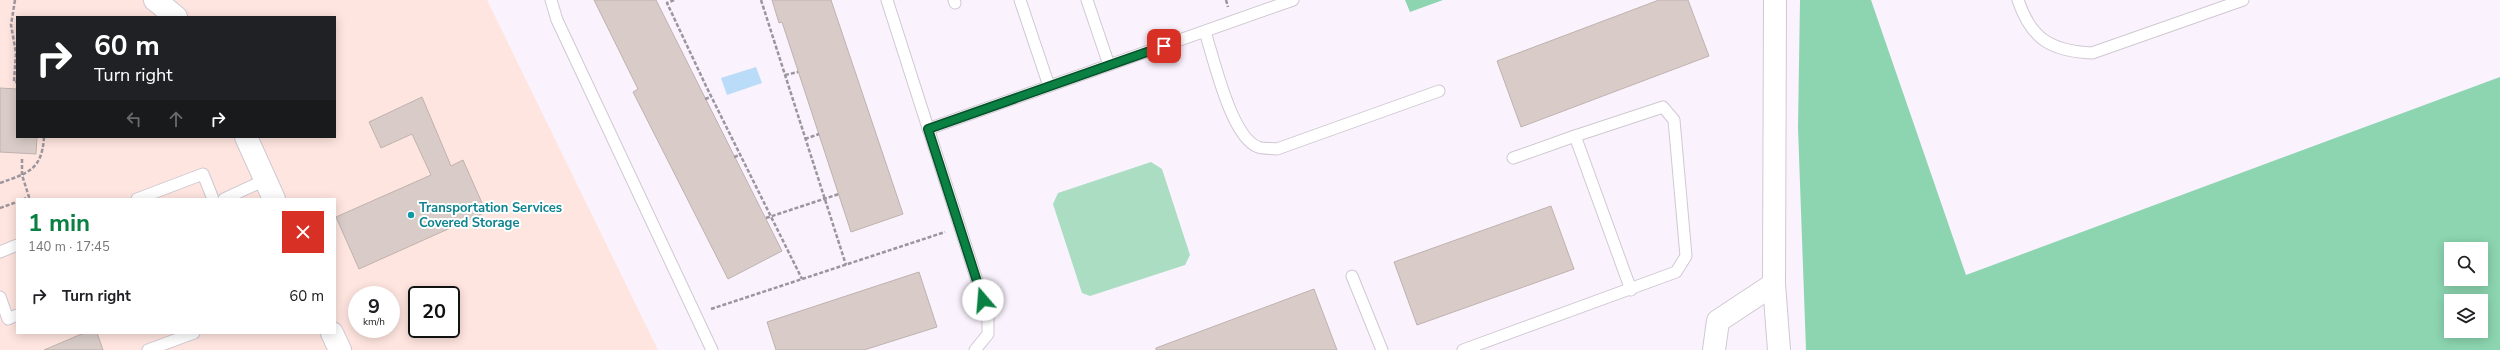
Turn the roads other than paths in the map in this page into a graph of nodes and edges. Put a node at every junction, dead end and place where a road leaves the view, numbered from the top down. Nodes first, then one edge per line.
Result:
1 (155, 0) edge
2 (551, 0) edge
3 (887, 0) edge
4 (1020, 0) edge
5 (1087, 0) edge
6 (1293, 0) edge
7 (1775, 0) edge
8 (2018, 0) edge
9 (2243, 0) edge
10 (175, 16) edge
11 (1205, 32) junction
12 (1109, 65) junction
13 (1049, 86) junction
14 (1439, 91) dead end
15 (928, 129) junction
16 (1575, 136) junction
17 (246, 138) edge
18 (1513, 158) dead end
19 (270, 190) edge
20 (140, 198) edge
21 (213, 198) edge
22 (229, 198) edge
23 (16, 245) edge
24 (0, 252) edge
25 (1352, 276) dead end
26 (1774, 284) junction
27 (1632, 290) junction
28 (0, 297) edge
29 (16, 316) edge
30 (191, 334) edge
31 (332, 334) edge
32 (148, 350) edge
33 (340, 350) edge
34 (712, 350) edge
35 (975, 350) edge
36 (1382, 350) edge
37 (1463, 350) edge
38 (1714, 350) edge
39 (1779, 350) edge

1 - 10 street
2 - 34 lane
3 - 15 lane
4 - 13 lane
5 - 12 lane
6 - 11 lane
7 - 26 street
8 - 9 lane
11 - 12 lane
11 - 14 lane
12 - 13 lane
13 - 15 lane
15 - 35 lane
16 - 18 lane
16 - 27 lane
16 - 27 lane
17 - 19 street
19 - 22 lane
20 - 21 lane
23 - 24 lane
25 - 36 lane
26 - 38 street
26 - 39 street
27 - 37 lane
28 - 29 lane
30 - 32 lane
31 - 33 street

